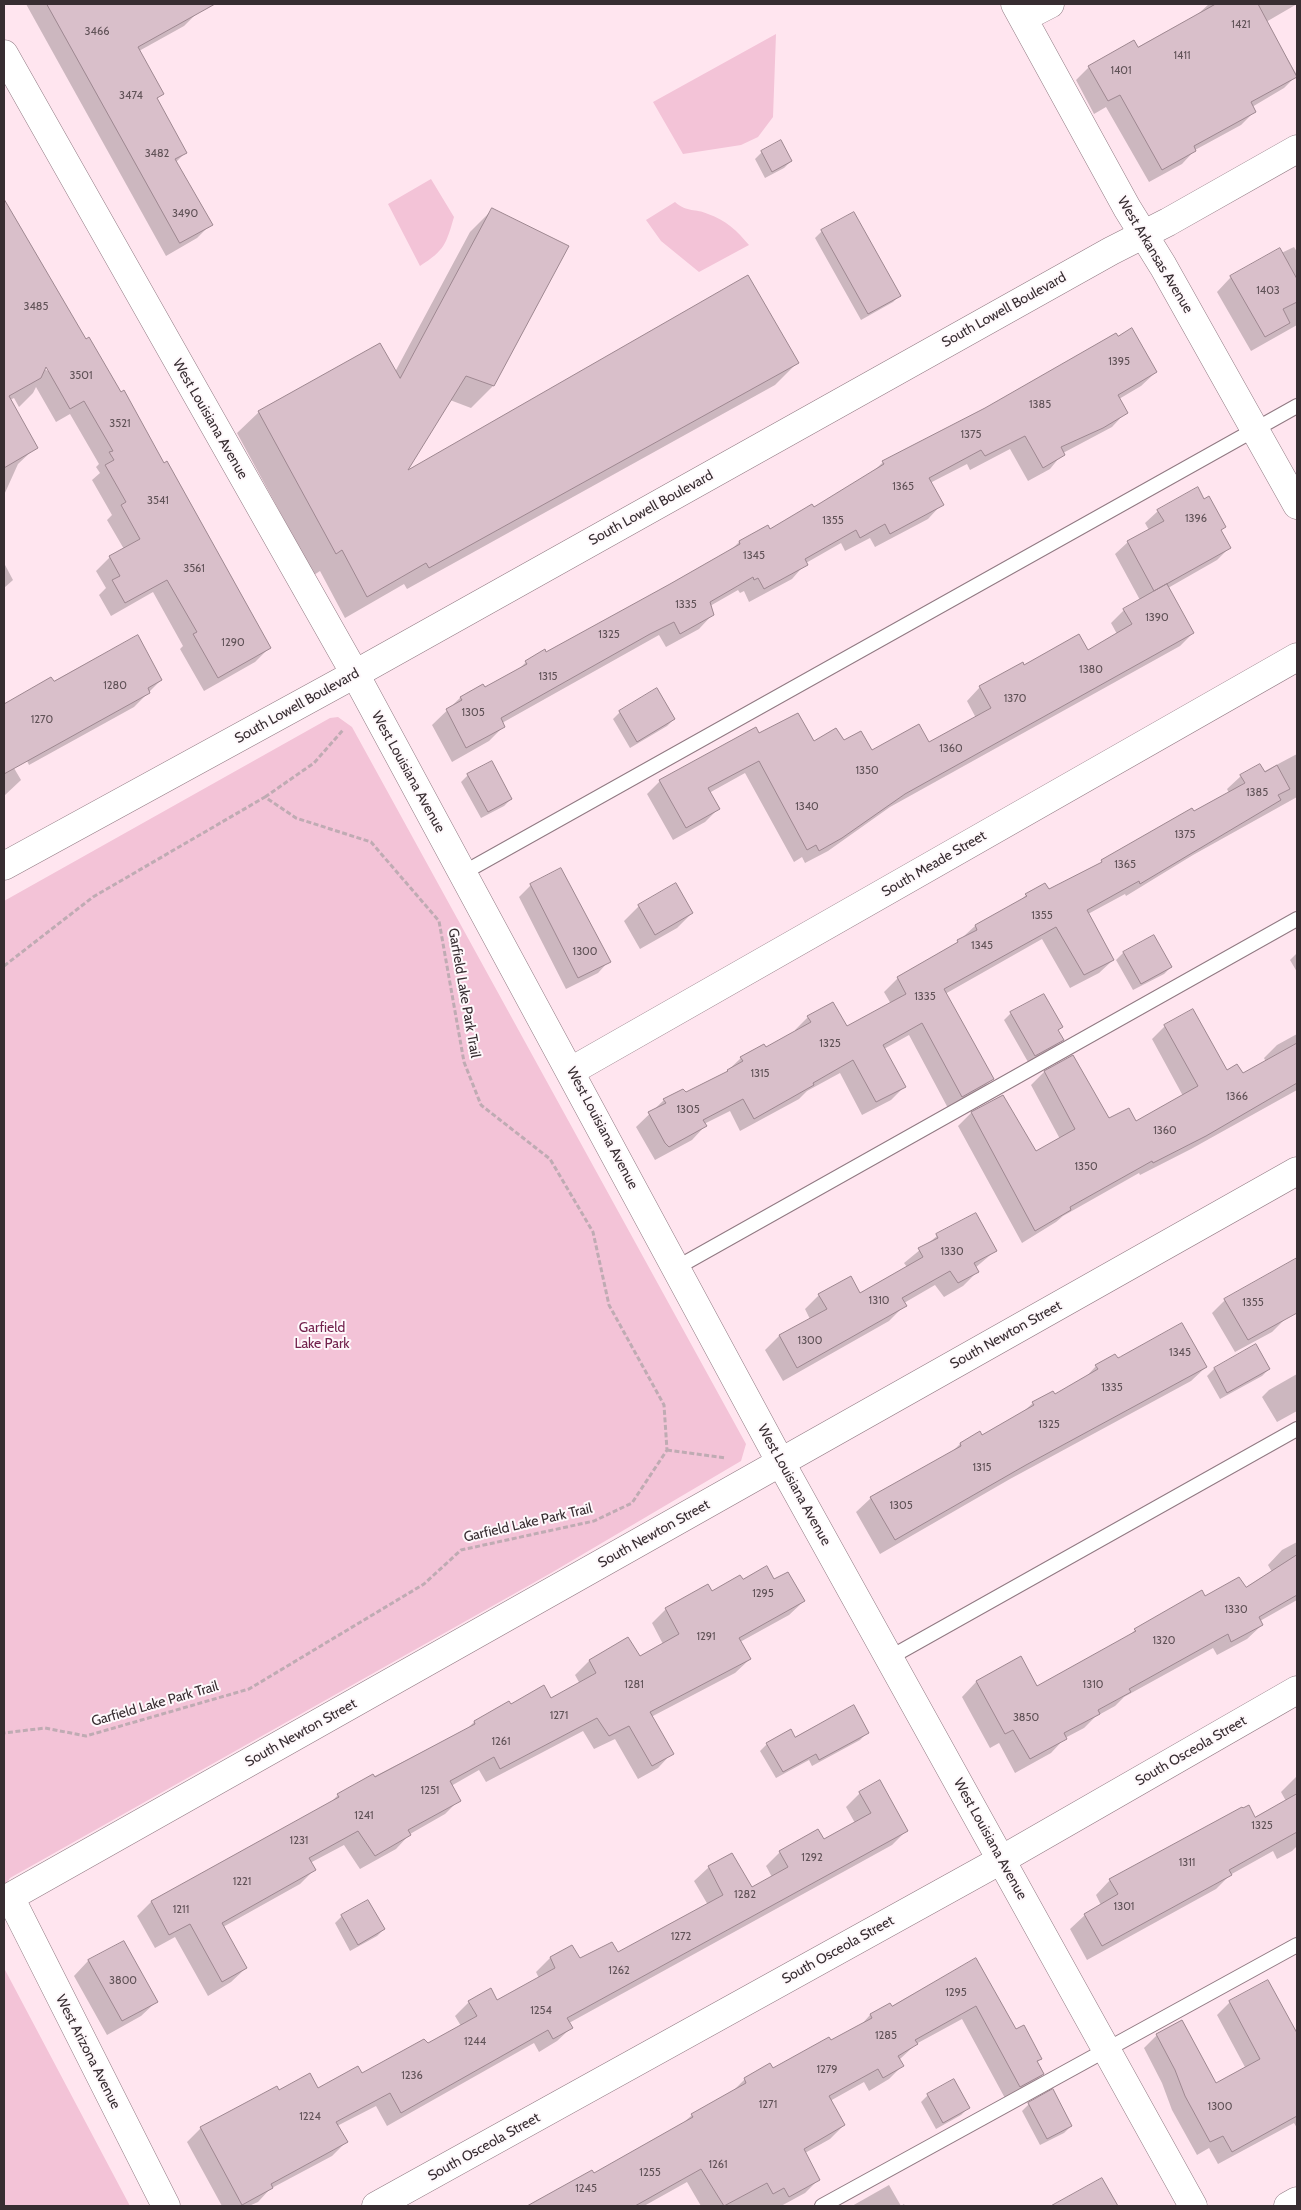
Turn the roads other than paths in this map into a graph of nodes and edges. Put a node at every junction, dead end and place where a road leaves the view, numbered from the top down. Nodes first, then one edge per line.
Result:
1 (1050, 4) edge
2 (1019, 11) edge
3 (4, 54) edge
4 (1297, 149) edge
5 (1144, 234) junction
6 (1297, 406) edge
7 (1256, 428) junction
8 (1297, 505) edge
9 (1297, 657) edge
10 (355, 674) junction
11 (4, 866) edge
12 (463, 873) junction
13 (1297, 920) edge
14 (571, 1071) junction
15 (1297, 1171) edge
16 (676, 1268) junction
17 (1297, 1429) edge
18 (781, 1463) junction
19 (889, 1658) junction
20 (1297, 1690) edge
21 (1001, 1860) junction
22 (10, 1897) joint
23 (1297, 1945) edge
24 (1106, 2050) junction
25 (1297, 2201) edge
26 (166, 2206) edge
27 (376, 2206) edge
28 (822, 2206) edge
29 (1193, 2206) edge
30 (1288, 2206) edge

1 - 2 street
2 - 5 street, West Arkansas Avenue
3 - 10 street, West Louisiana Avenue
4 - 5 street, South Lowell Boulevard
5 - 7 street, West Arkansas Avenue
5 - 10 street, South Lowell Boulevard
6 - 7 lane
7 - 8 street, West Arkansas Avenue
7 - 12 lane
9 - 14 street, South Meade Street
10 - 11 street, South Lowell Boulevard
10 - 12 street, West Louisiana Avenue
12 - 14 street, West Louisiana Avenue
13 - 16 lane
14 - 16 street, West Louisiana Avenue
15 - 18 street, South Newton Street
16 - 18 street, West Louisiana Avenue
17 - 19 lane
18 - 19 street, West Louisiana Avenue
18 - 22 street, South Newton Street
19 - 21 street, West Louisiana Avenue
20 - 21 street, South Osceola Street
21 - 24 street, West Louisiana Avenue
21 - 27 street, South Osceola Street
22 - 26 street, West Arizona Avenue
23 - 24 lane
24 - 28 lane
24 - 29 street, West Louisiana Avenue
25 - 30 street

